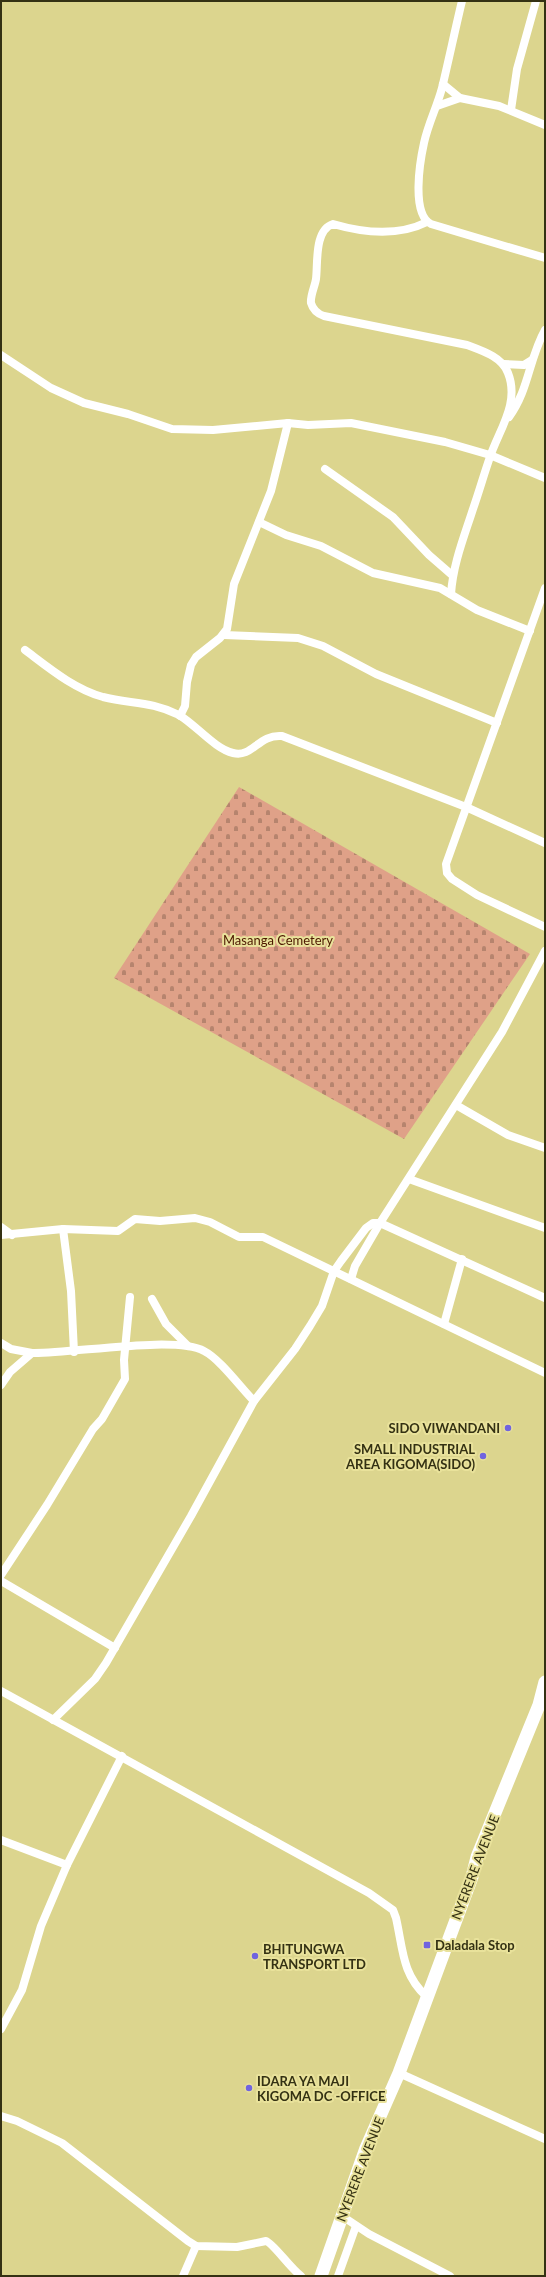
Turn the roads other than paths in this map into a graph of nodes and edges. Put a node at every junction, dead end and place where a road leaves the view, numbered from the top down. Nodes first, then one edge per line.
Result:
1 (462, 1) edge
2 (536, 1) edge
3 (443, 84) junction
4 (460, 98) junction
5 (437, 106) junction
6 (511, 110) junction
7 (545, 124) edge
8 (426, 222) junction
9 (545, 258) edge
10 (545, 330) edge
11 (1, 355) edge
12 (532, 360) junction
13 (504, 364) junction
14 (506, 421) junction
15 (288, 423) junction
16 (490, 455) junction
17 (325, 469) dead end
18 (545, 478) edge
19 (259, 522) junction
20 (452, 576) junction
21 (545, 588) edge
22 (451, 594) junction
23 (530, 631) junction
24 (224, 635) junction
25 (25, 650) dead end
26 (180, 716) junction
27 (497, 723) junction
28 (466, 807) junction
29 (543, 840) edge
30 (545, 927) edge
31 (545, 951) edge
32 (456, 1105) junction
33 (545, 1148) edge
34 (409, 1179) junction
35 (380, 1223) junction
36 (1, 1227) edge
37 (545, 1228) edge
38 (63, 1229) junction
39 (1, 1235) edge
40 (12, 1235) junction
41 (462, 1259) junction
42 (334, 1271) junction
43 (351, 1279) junction
44 (130, 1297) dead end
45 (545, 1298) edge
46 (152, 1300) dead end
47 (444, 1324) junction
48 (1, 1343) edge
49 (126, 1347) junction
50 (189, 1347) junction
51 (74, 1352) junction
52 (32, 1353) junction
53 (545, 1372) edge
54 (1, 1385) edge
55 (254, 1401) junction
56 (1, 1576) edge
57 (1, 1581) edge
58 (115, 1648) junction
59 (545, 1682) edge
60 (1, 1691) edge
61 (53, 1720) junction
62 (122, 1756) junction
63 (1, 1840) edge
64 (67, 1865) junction
65 (426, 1996) junction
66 (1, 2029) edge
67 (399, 2073) junction
68 (1, 2116) edge
69 (545, 2140) edge
70 (342, 2216) junction
71 (356, 2226) junction
72 (196, 2246) junction
73 (183, 2276) edge
74 (301, 2276) edge
75 (321, 2276) edge
76 (338, 2276) edge
77 (450, 2276) edge

1 - 3 street
2 - 6 street
3 - 4 street
3 - 5 street
4 - 5 street
4 - 6 street
5 - 8 street
6 - 7 street
8 - 9 street
8 - 13 street
10 - 12 street
11 - 15 street
12 - 13 street
12 - 14 street
13 - 14 street
14 - 16 street
15 - 16 street
15 - 19 street
16 - 18 street
16 - 20 street
17 - 20 street
19 - 22 street
19 - 24 street
20 - 22 street
21 - 23 street
22 - 23 street
23 - 27 street
24 - 26 street
24 - 27 street
25 - 26 street
26 - 28 street
27 - 28 street
28 - 29 street
28 - 30 street
31 - 32 street
32 - 33 street
32 - 34 street
34 - 35 street
34 - 37 street
35 - 41 street
35 - 42 street
35 - 43 street
36 - 40 street
38 - 40 street
38 - 42 street
38 - 51 street
39 - 40 street
41 - 45 street
41 - 47 street
42 - 43 street
42 - 55 street
43 - 47 street
44 - 49 street
46 - 50 street
47 - 53 street
48 - 52 street
49 - 50 street
49 - 51 street
49 - 56 street
50 - 55 street
51 - 52 street
52 - 54 street
55 - 58 street
57 - 58 street
58 - 61 street
59 - 65 main road, NYERERE AVENUE
60 - 61 street
61 - 62 street
62 - 64 street
62 - 65 street
63 - 64 street
64 - 66 street
65 - 67 main road, NYERERE AVENUE
67 - 69 street
67 - 70 main road, NYERERE AVENUE
68 - 72 street
70 - 71 street
70 - 75 main road, NYERERE AVENUE
71 - 76 street
71 - 77 street
72 - 73 street
72 - 74 street

